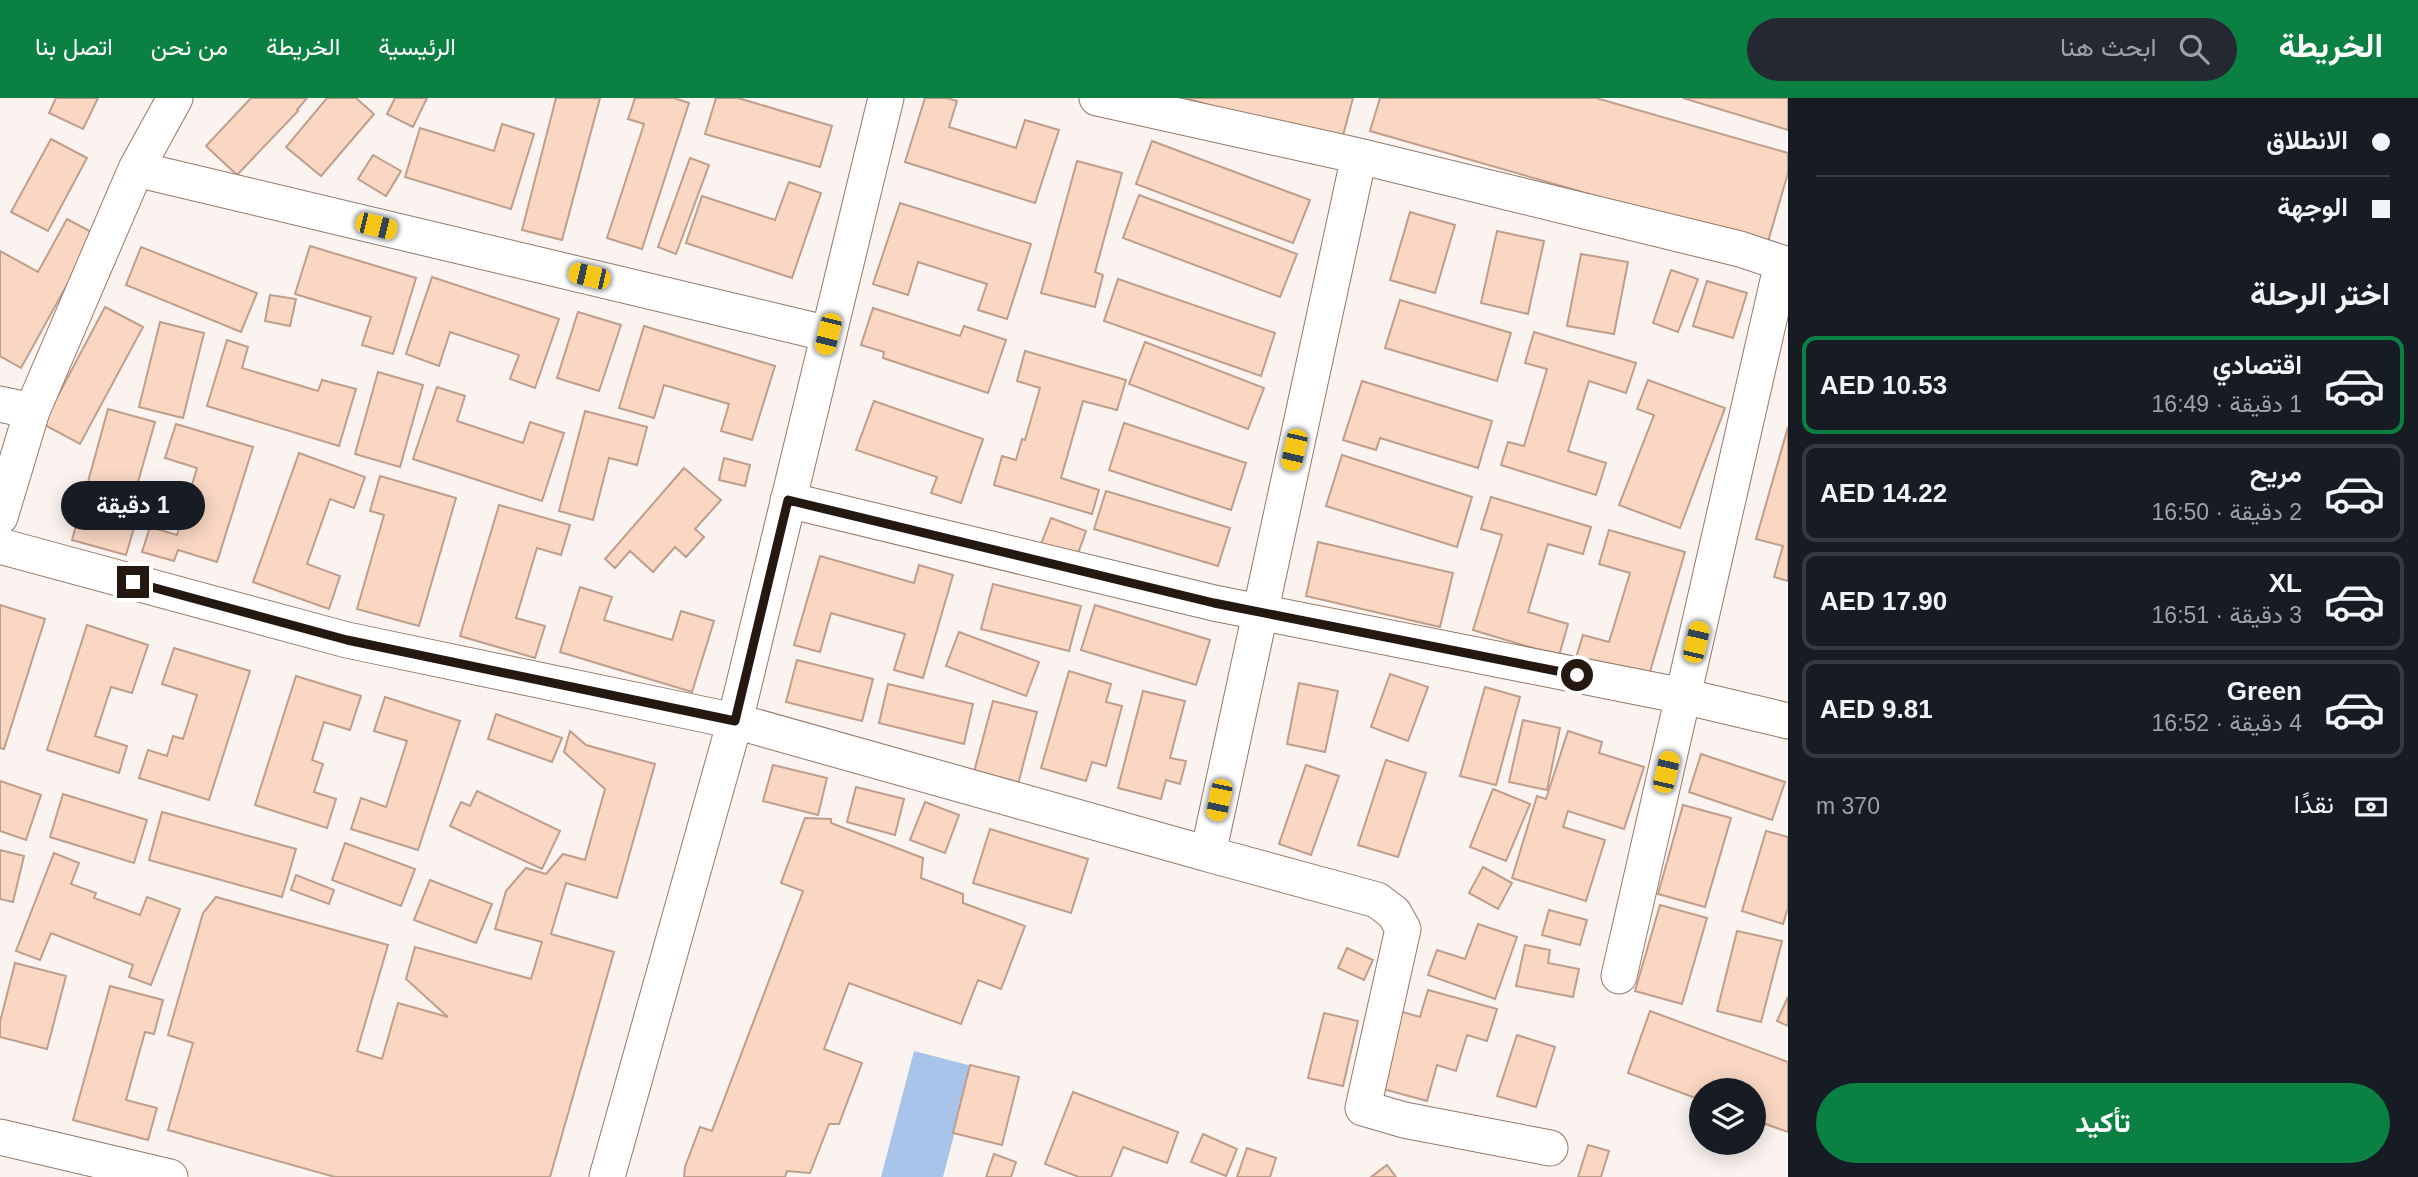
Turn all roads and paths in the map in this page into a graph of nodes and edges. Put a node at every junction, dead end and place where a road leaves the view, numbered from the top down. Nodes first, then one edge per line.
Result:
1 (175, 98) edge
2 (886, 98) edge
3 (1097, 98) edge
4 (1359, 156) junction
5 (136, 169) junction
6 (1785, 264) edge
7 (828, 334) junction
8 (16, 407) edge
9 (788, 500) junction
10 (0, 517) edge
11 (0, 546) edge
12 (1259, 611) junction
13 (1683, 696) junction
14 (735, 721) junction
15 (1788, 721) edge
16 (1208, 855) junction
17 (1619, 976) dead end
18 (0, 1138) edge
19 (1550, 1148) dead end
20 (153, 1175) edge
21 (607, 1177) edge

1 - 5 street
2 - 7 street
3 - 4 street
4 - 6 street
4 - 12 street
5 - 7 street
5 - 8 street
6 - 13 street
7 - 9 street
8 - 10 street
9 - 12 street
9 - 14 street
11 - 14 street
12 - 13 street
12 - 16 street
13 - 15 street
13 - 17 street
14 - 16 street
14 - 21 street
16 - 19 street
18 - 20 street

